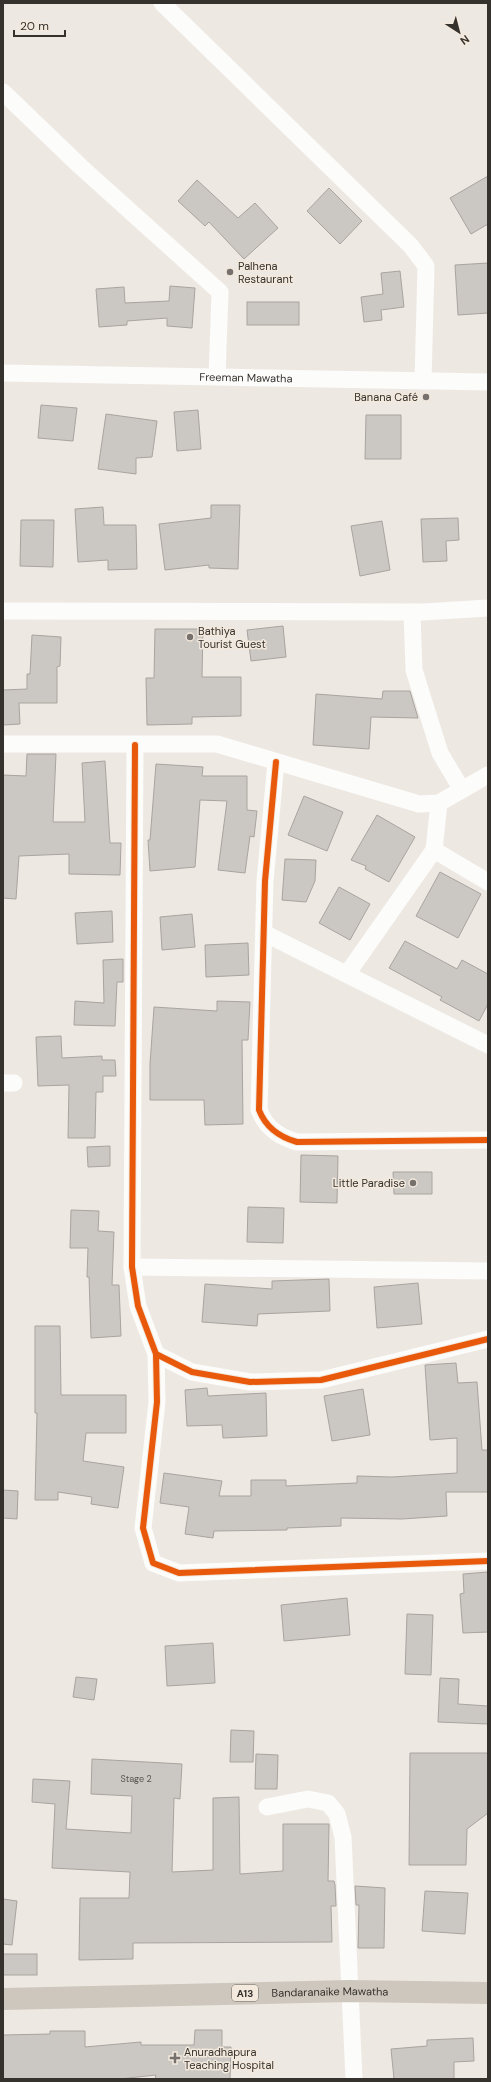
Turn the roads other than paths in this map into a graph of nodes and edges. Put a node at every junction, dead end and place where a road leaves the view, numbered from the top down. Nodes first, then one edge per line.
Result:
1 (162, 3) edge
2 (3, 92) edge
3 (3, 373) edge
4 (217, 377) junction
5 (423, 381) junction
6 (488, 382) edge
7 (488, 608) edge
8 (3, 611) edge
9 (412, 612) junction
10 (3, 744) edge
11 (135, 745) junction
12 (276, 762) junction
13 (488, 775) edge
14 (462, 790) junction
15 (439, 803) junction
16 (434, 850) junction
17 (488, 882) edge
18 (264, 933) junction
19 (347, 974) junction
20 (488, 1045) edge
21 (488, 1140) edge
22 (132, 1267) junction
23 (488, 1271) edge
24 (488, 1339) edge
25 (156, 1354) junction
26 (488, 1561) edge
27 (267, 1807) dead end
28 (349, 1991) junction
29 (488, 1993) edge
30 (3, 1999) edge
31 (354, 2079) edge

1 - 5 street
2 - 4 street
3 - 4 street, Freeman Mawatha
4 - 5 street, Freeman Mawatha
5 - 6 street, Freeman Mawatha
7 - 9 street
8 - 9 street
9 - 14 street
10 - 11 street
11 - 12 street
11 - 22 street
12 - 15 street
12 - 18 street
13 - 14 street
14 - 15 street
15 - 16 street
16 - 17 street
16 - 19 street
18 - 19 street
18 - 21 street
19 - 20 street
22 - 23 street
22 - 25 street
24 - 25 street
25 - 26 street
27 - 28 street
28 - 29 highway, Bandaranaike Mawatha / A13
28 - 30 highway, Bandaranaike Mawatha / A13
28 - 31 street

